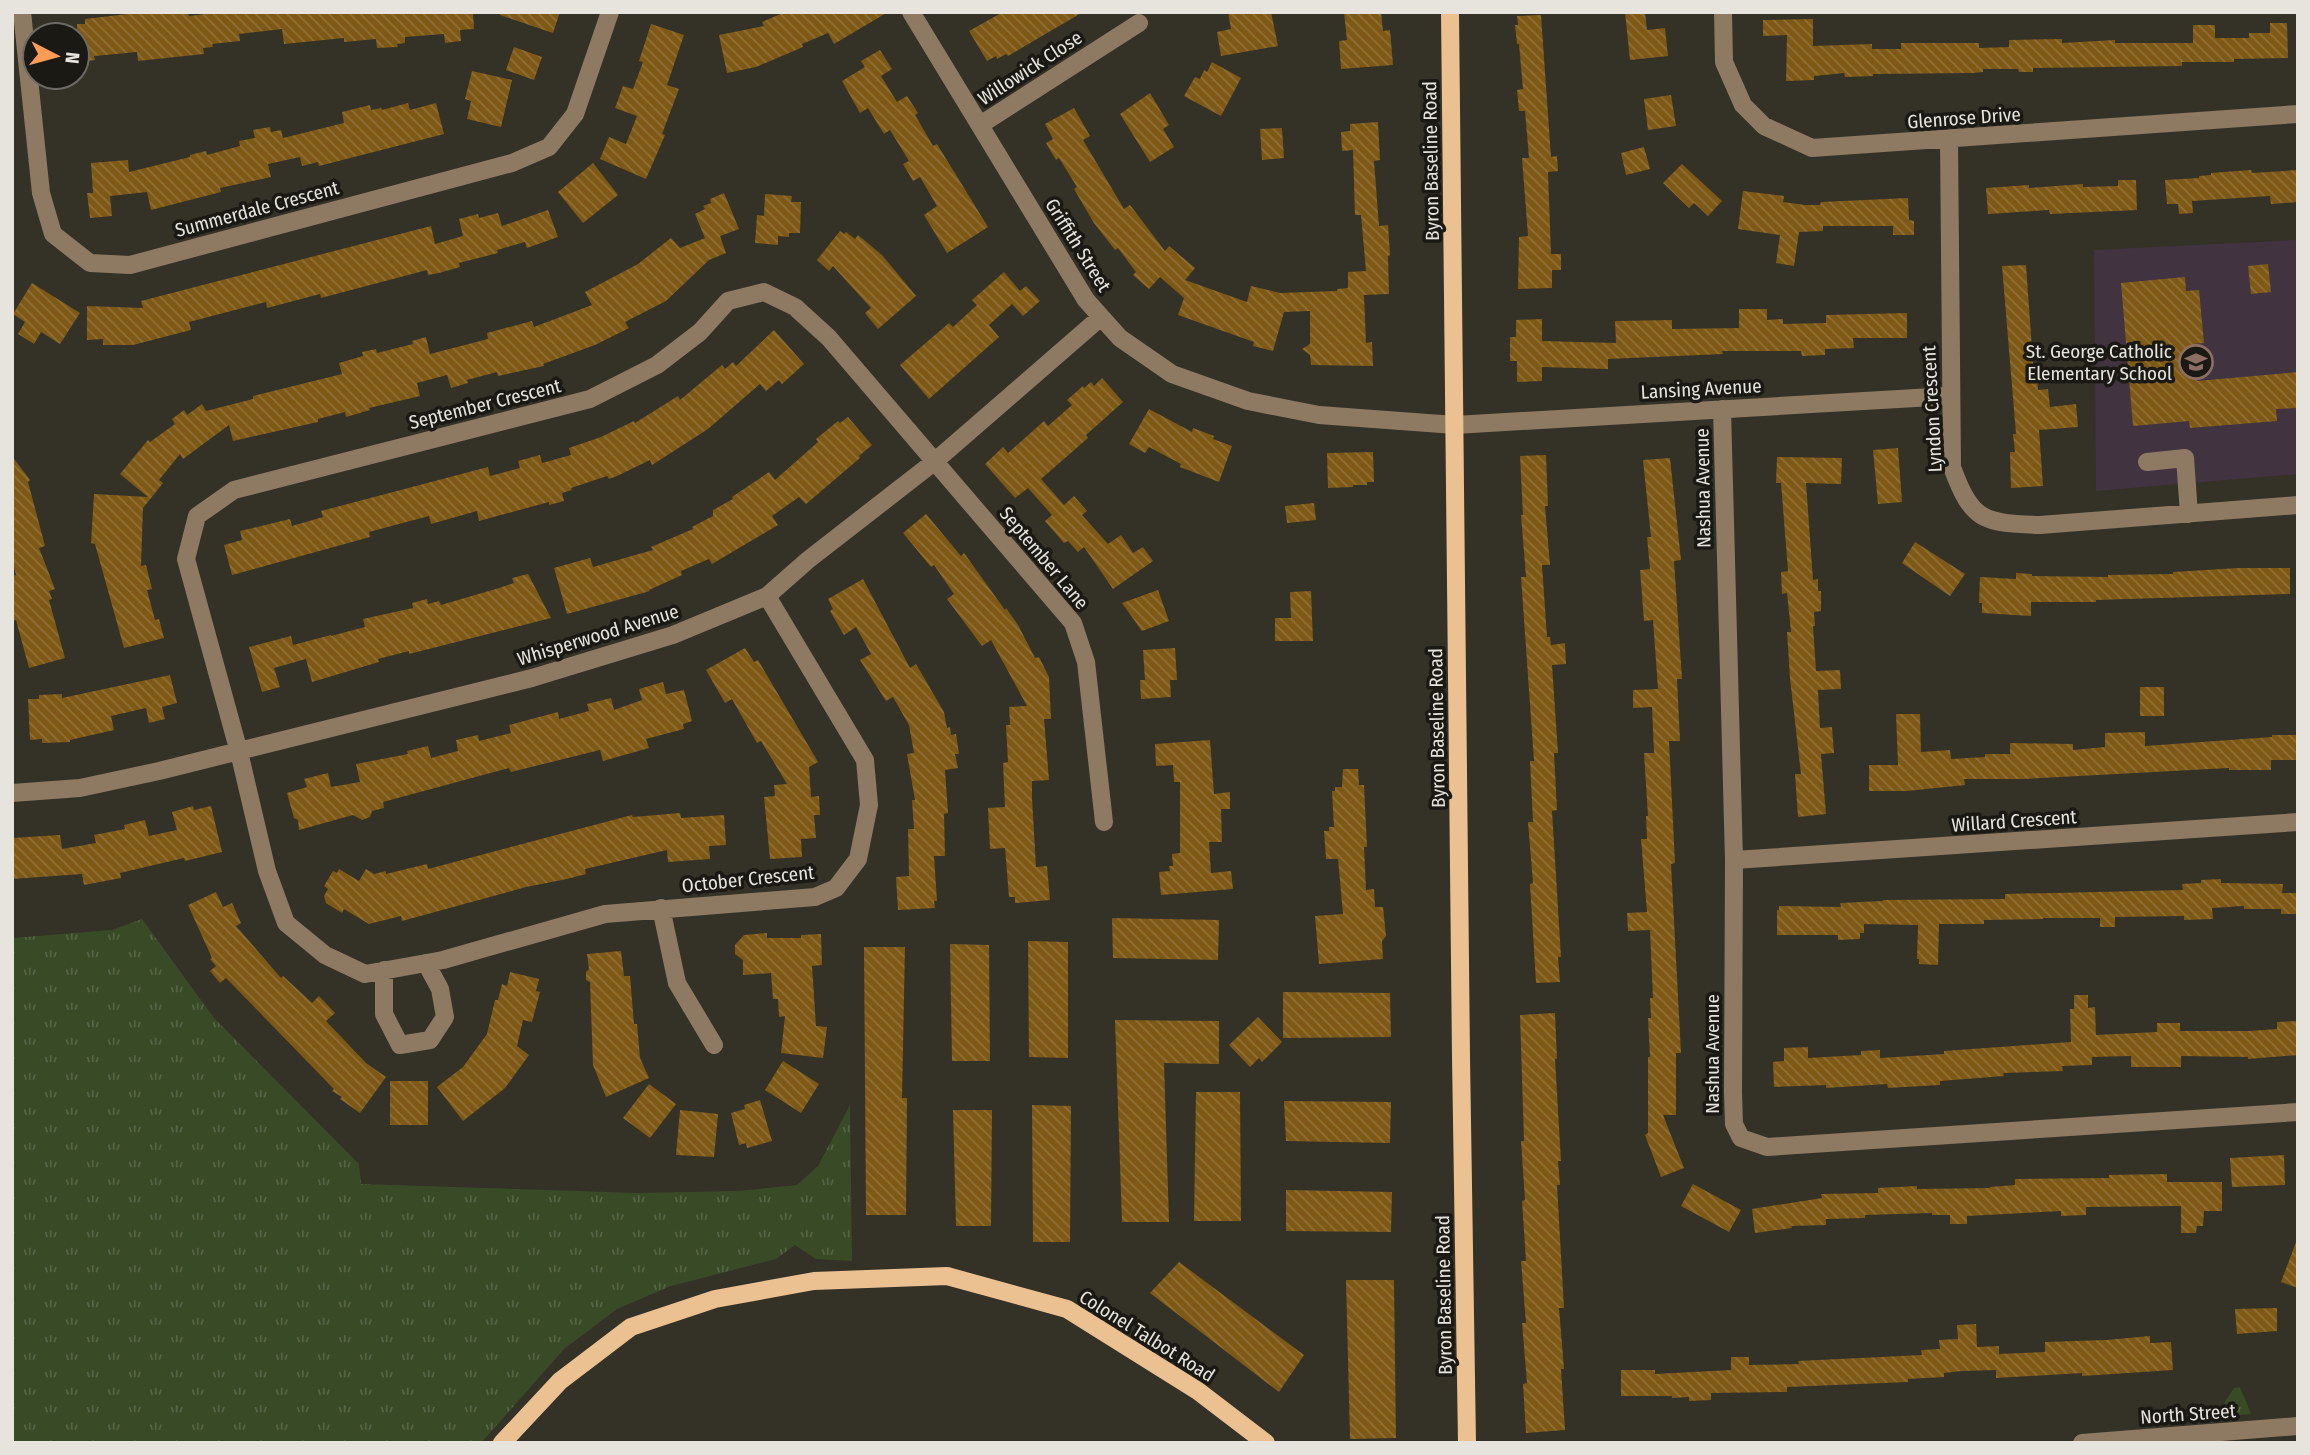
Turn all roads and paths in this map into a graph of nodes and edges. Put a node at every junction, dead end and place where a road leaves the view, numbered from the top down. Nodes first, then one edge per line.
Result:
1 (22, 12) edge
2 (611, 12) edge
3 (911, 12) edge
4 (1450, 12) edge
5 (1723, 12) edge
6 (1139, 23) dead end
7 (2298, 114) edge
8 (980, 125) junction
9 (1949, 140) junction
10 (1101, 317) junction
11 (1950, 397) junction
12 (1722, 409) junction
13 (1455, 425) junction
14 (934, 462) junction
15 (2147, 462) dead end
16 (2298, 505) edge
17 (2189, 514) junction
18 (767, 596) junction
19 (239, 752) junction
20 (12, 793) edge
21 (1104, 822) dead end
22 (2298, 822) edge
23 (1734, 860) junction
24 (661, 908) junction
25 (426, 963) junction
26 (384, 970) junction
27 (713, 1045) dead end
28 (2298, 1112) edge
29 (2298, 1426) edge
30 (502, 1443) edge
31 (1265, 1443) edge
32 (1467, 1443) edge
33 (2082, 1443) edge

1 - 2 street, Summerdale Crescent
3 - 8 street, Griffith Street
4 - 13 main road, Byron Baseline Road
5 - 9 street, Glenrose Drive
6 - 8 street, Willowick Close
7 - 9 street, Glenrose Drive
8 - 10 street, Griffith Street
9 - 11 street, Lyndon Crescent
10 - 13 street, Griffith Street
10 - 14 street, Whisperwood Avenue
11 - 12 street, Lansing Avenue
11 - 17 street, Lyndon Crescent
12 - 13 street, Lansing Avenue
12 - 23 street, Nashua Avenue
13 - 32 main road, Byron Baseline Road
14 - 18 street, Whisperwood Avenue
14 - 19 street, September Crescent
14 - 21 street, September Lane
15 - 17 street
16 - 17 street, Lyndon Crescent
18 - 19 street, Whisperwood Avenue
18 - 24 street, October Crescent
19 - 20 street, Whisperwood Avenue
19 - 26 street, October Crescent
22 - 23 street, Willard Crescent
23 - 28 street, Nashua Avenue
24 - 25 street, October Crescent
24 - 27 street
25 - 26 street, October Crescent
25 - 26 street
29 - 33 street, North Street
30 - 31 main road, Colonel Talbot Road

